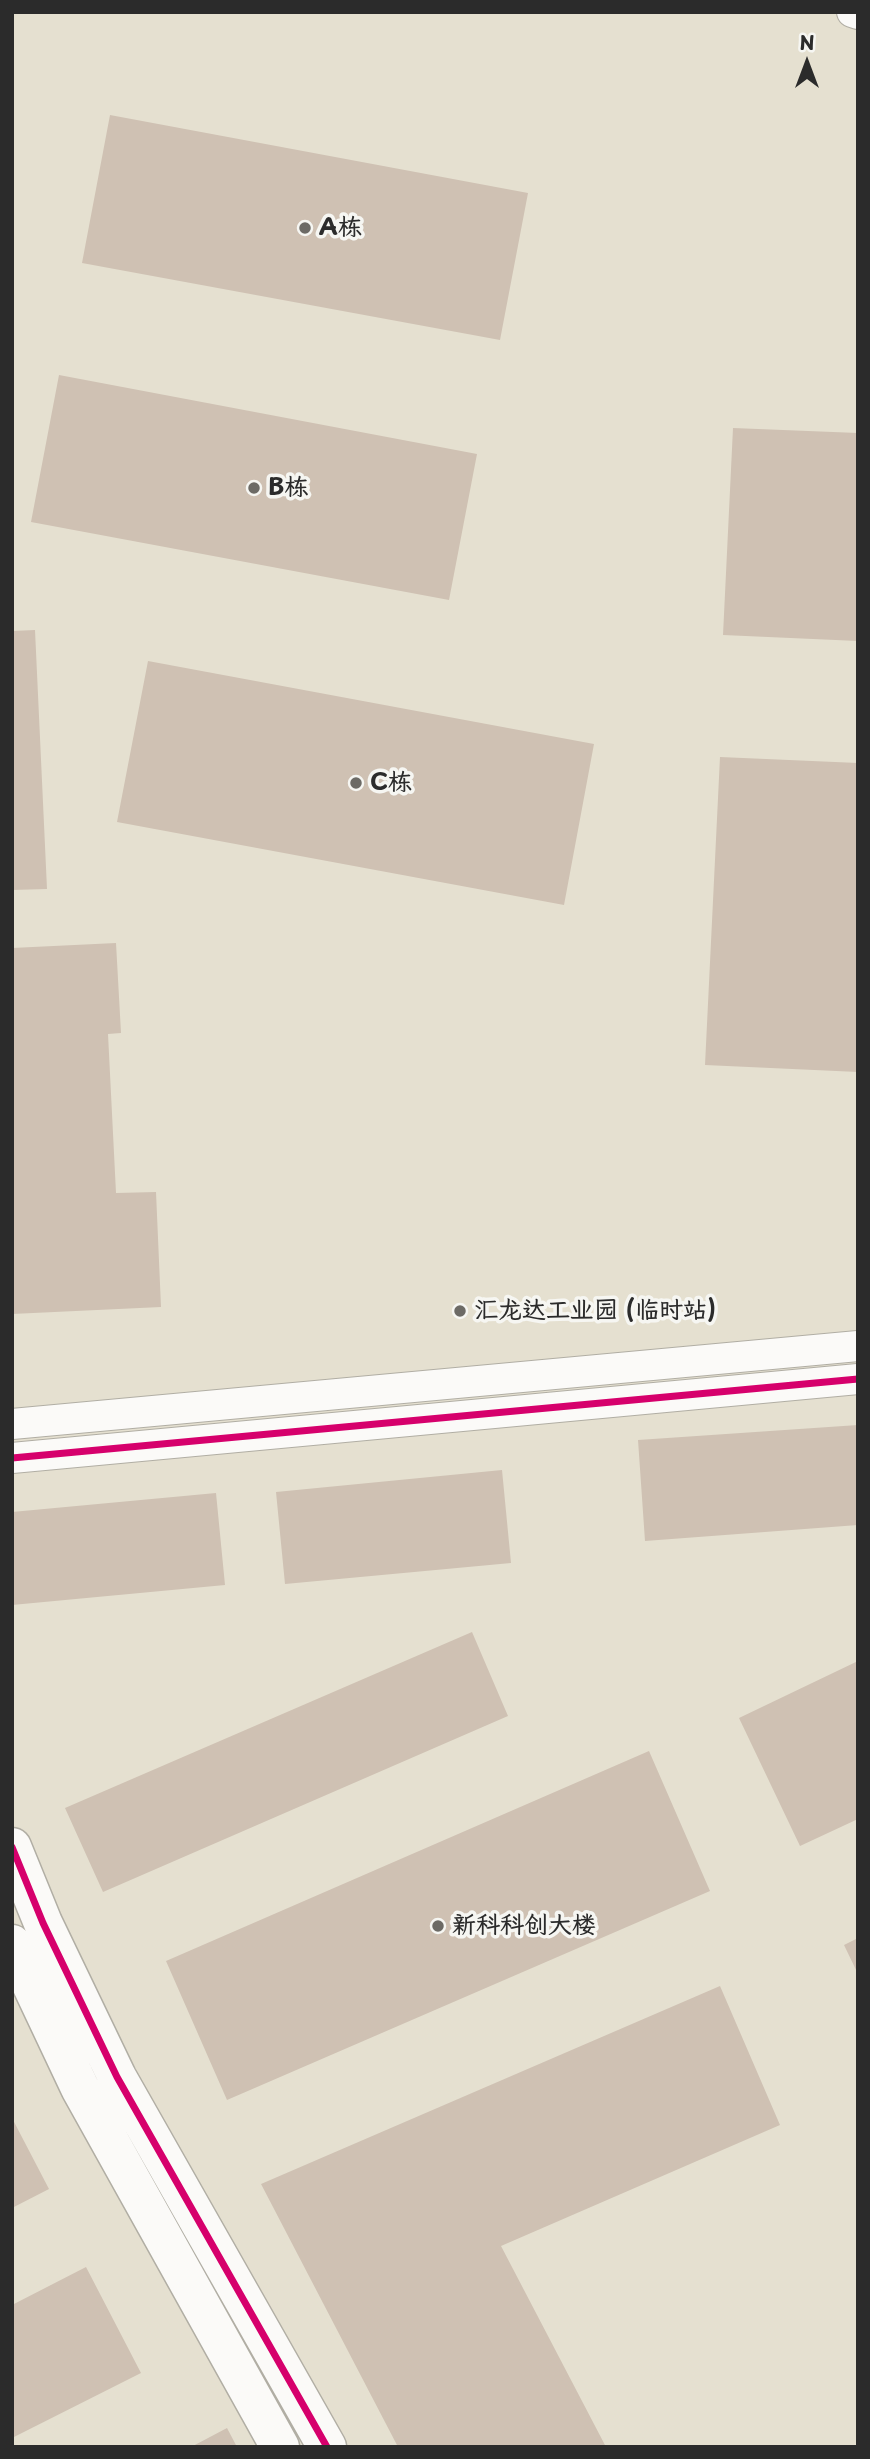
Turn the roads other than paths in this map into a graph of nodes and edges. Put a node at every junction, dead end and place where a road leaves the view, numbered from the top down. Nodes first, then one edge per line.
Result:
1 (852, 12) edge
2 (858, 14) edge
3 (858, 1346) edge
4 (858, 1379) edge
5 (12, 1424) edge
6 (12, 1458) edge
7 (12, 1847) edge
8 (12, 1944) edge
9 (281, 2447) edge
10 (327, 2447) edge

1 - 2 street
3 - 5 street
4 - 6 street
7 - 10 street
8 - 9 street

